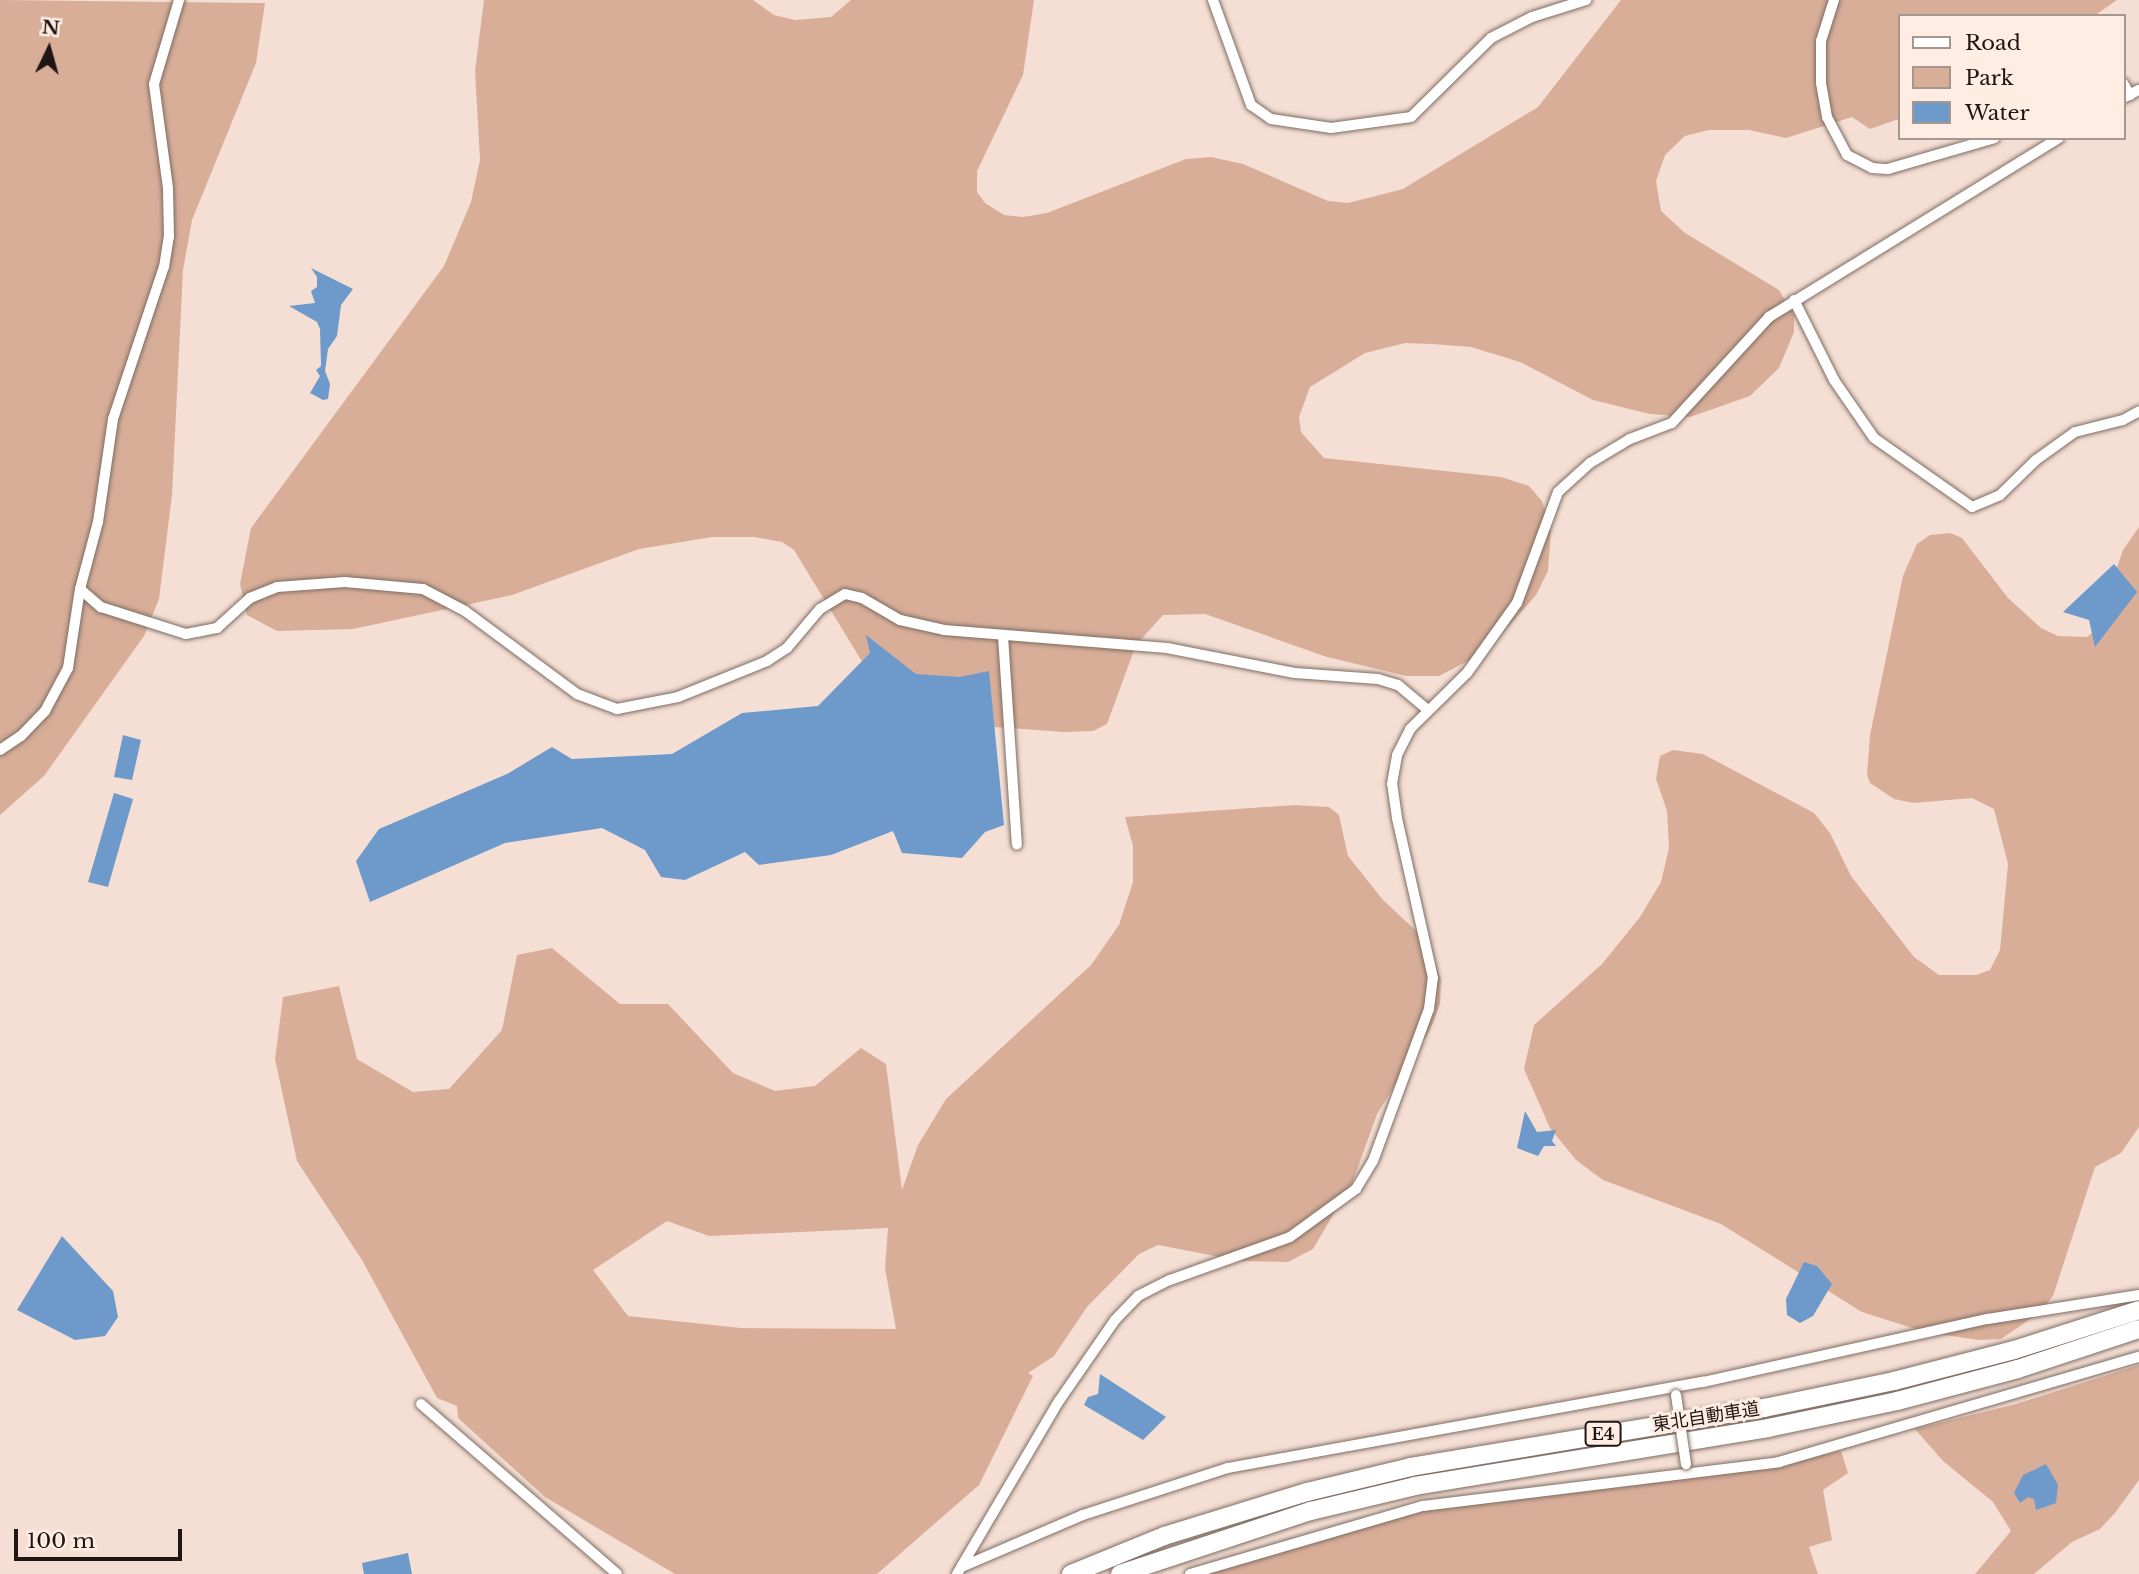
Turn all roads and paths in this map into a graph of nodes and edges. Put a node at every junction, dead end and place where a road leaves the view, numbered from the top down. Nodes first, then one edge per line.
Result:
1 (179, 0) edge
2 (1213, 0) edge
3 (1586, 0) edge
4 (1834, 0) edge
5 (1988, 140) edge
6 (2056, 140) edge
7 (1794, 300) junction
8 (2139, 411) edge
9 (80, 589) junction
10 (1003, 636) junction
11 (1428, 710) junction
12 (0, 750) edge
13 (1017, 845) dead end
14 (2139, 1295) edge
15 (2139, 1310) edge
16 (2139, 1329) edge
17 (2139, 1357) edge
18 (1673, 1391) junction
19 (421, 1404) dead end
20 (1685, 1468) junction
21 (960, 1570) edge
22 (617, 1574) edge
23 (1071, 1574) edge
24 (1120, 1574) edge
25 (1190, 1574) edge

1 - 9 street
2 - 3 street
4 - 5 street
6 - 7 street
7 - 8 street
7 - 11 street
9 - 10 street
9 - 12 street
10 - 11 street
10 - 13 street
11 - 21 street
14 - 18 street
15 - 23 highway, 東北自動車道 / E4
16 - 24 highway, 東北自動車道 / E4
17 - 20 street
18 - 20 street, bridge
18 - 21 street
19 - 22 street
20 - 25 street

